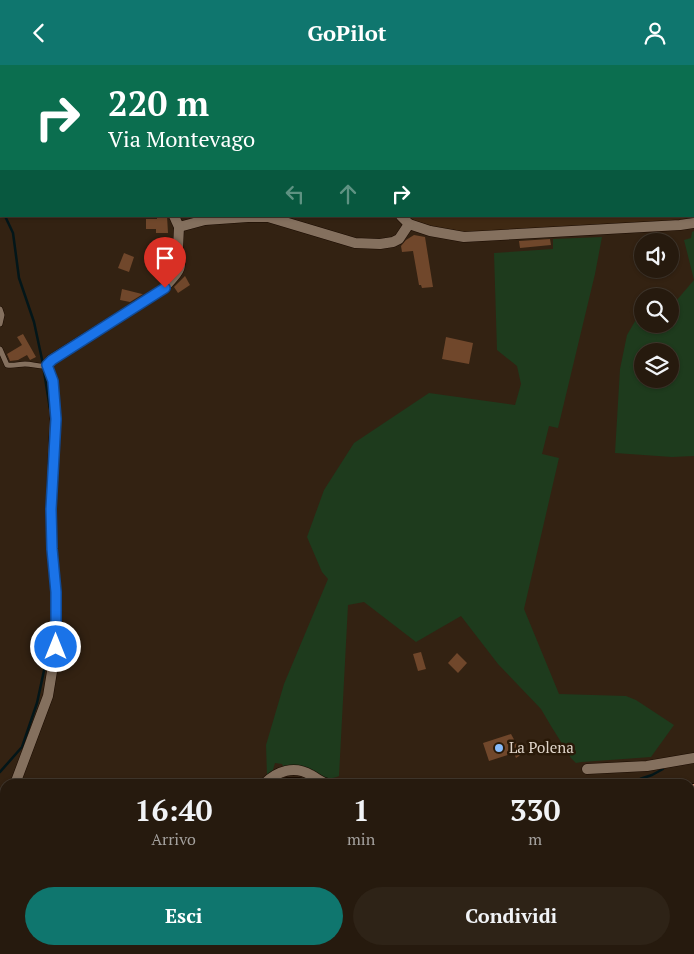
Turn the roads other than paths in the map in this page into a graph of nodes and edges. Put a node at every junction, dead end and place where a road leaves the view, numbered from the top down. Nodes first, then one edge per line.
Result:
1 (174, 217) edge
2 (402, 217) edge
3 (694, 223) edge
4 (409, 224) junction
5 (179, 227) junction
6 (178, 248) joint
7 (165, 288) joint
8 (0, 309) edge
9 (0, 324) edge
10 (0, 349) edge
11 (47, 365) junction
12 (694, 758) edge
13 (587, 769) dead end
14 (17, 779) edge
15 (269, 779) edge
16 (316, 779) edge

1 - 5 street
2 - 4 street
3 - 4 street
4 - 5 street
5 - 6 street
6 - 7 street
7 - 11 street
8 - 9 lane
10 - 11 lane
11 - 14 street
12 - 13 street
15 - 16 street

